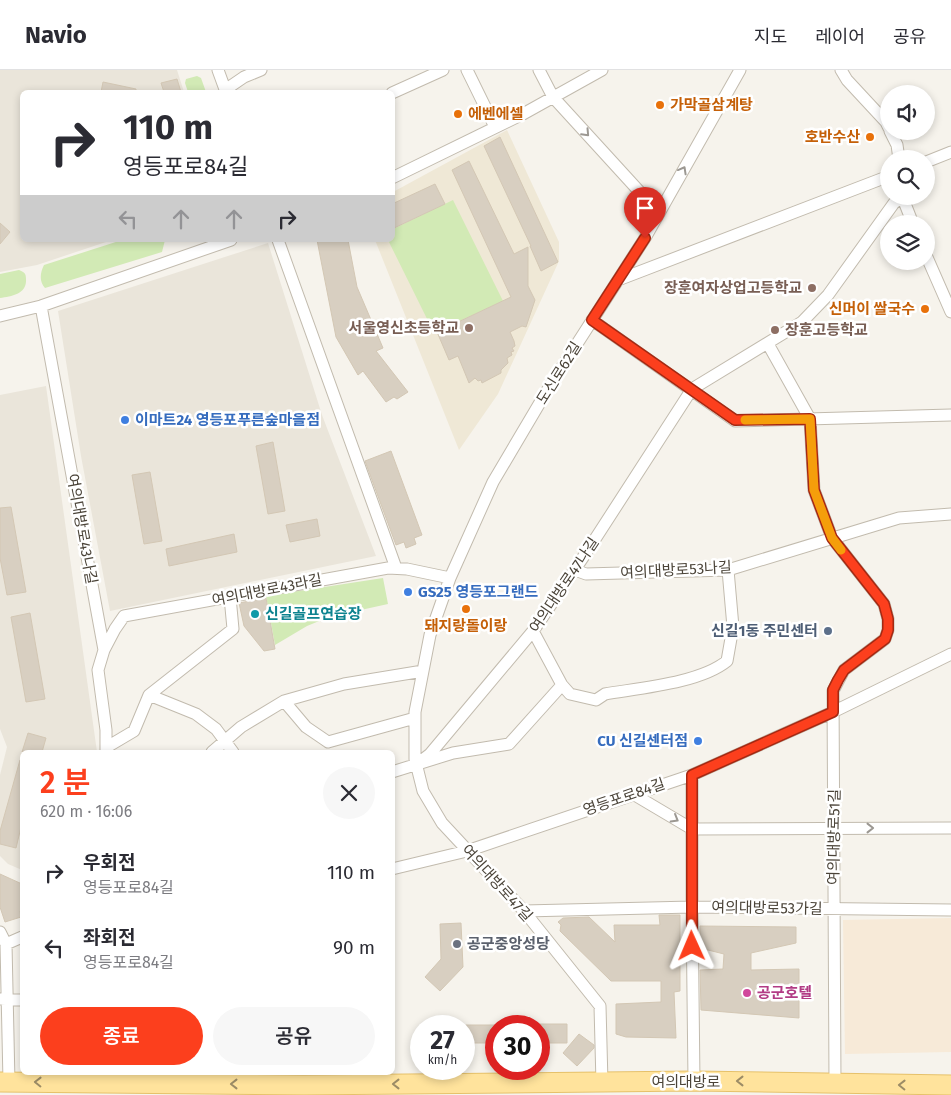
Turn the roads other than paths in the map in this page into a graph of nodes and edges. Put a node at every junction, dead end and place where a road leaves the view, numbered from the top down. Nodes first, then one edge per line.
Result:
1 (218, 70) edge
2 (261, 70) edge
3 (443, 70) edge
4 (467, 70) edge
5 (539, 70) edge
6 (602, 70) edge
7 (740, 70) edge
8 (841, 70) edge
9 (225, 90) edge
10 (226, 90) edge
11 (395, 91) edge
12 (553, 97) junction
13 (880, 116) edge
14 (495, 127) junction
15 (951, 152) edge
16 (935, 158) edge
17 (395, 177) edge
18 (880, 179) edge
19 (893, 205) edge
20 (659, 213) junction
21 (225, 242) edge
22 (279, 242) edge
23 (933, 270) edge
24 (618, 280) junction
25 (41, 306) junction
26 (951, 312) edge
27 (0, 316) edge
28 (592, 320) junction
29 (768, 344) junction
30 (692, 389) junction
31 (951, 415) edge
32 (810, 419) junction
33 (951, 514) edge
34 (832, 538) junction
35 (396, 568) junction
36 (575, 570) junction
37 (728, 570) junction
38 (450, 578) junction
39 (230, 597) junction
40 (533, 631) junction
41 (104, 650) junction
42 (951, 654) edge
43 (422, 671) junction
44 (562, 685) junction
45 (149, 695) junction
46 (284, 701) junction
47 (833, 712) junction
48 (415, 718) junction
49 (225, 741) junction
50 (327, 747) edge
51 (107, 750) edge
52 (214, 750) edge
53 (232, 750) edge
54 (417, 764) junction
55 (395, 771) edge
56 (692, 775) junction
57 (633, 794) junction
58 (834, 828) junction
59 (951, 828) edge
60 (692, 829) junction
61 (467, 851) junction
62 (395, 868) edge
63 (692, 907) junction
64 (832, 909) junction
65 (524, 910) junction
66 (951, 910) edge
67 (0, 932) edge
68 (20, 938) edge
69 (6, 944) junction
70 (4, 999) edge
71 (20, 1000) edge
72 (304, 1079) edge
73 (694, 1081) junction
74 (602, 1082) junction
75 (834, 1083) junction
76 (951, 1085) edge
77 (6, 1086) edge
78 (67, 1089) edge

1 - 9 street
2 - 10 street
3 - 11 street
4 - 14 street
5 - 12 street
6 - 12 street
20 -> 7 street, 도신로62길
8 - 13 street
12 - 14 street
12 -> 20 street
14 - 17 street
15 - 16 street
18 - 24 street
19 - 29 street
20 - 24 street, 도신로62길
21 - 25 street
22 - 35 street
23 - 26 street
24 - 28 street, 도신로62길
25 - 27 street
25 - 41 street, 여의대방로43나길
28 - 30 street
28 - 38 street, 도신로62길
29 - 30 street
29 - 32 street
30 - 32 street
30 - 36 street, 여의대방로47나길
31 - 32 street
32 - 34 street
33 - 34 street, 여의대방로53나길
34 - 37 street, 여의대방로53나길
34 - 47 street
35 - 38 street, 여의대방로43라길
35 - 39 street, 여의대방로43라길
36 - 37 street, 여의대방로53나길
36 - 40 street, 여의대방로47나길
37 - 44 street
38 - 43 street, 여의대방로47길
39 - 41 street, 여의대방로43라길
39 - 45 street
40 - 44 street
40 - 54 street, 여의대방로47나길
41 - 51 street, 여의대방로43나길
42 - 47 street, 영등포로84길
43 - 46 street
43 - 48 street, 여의대방로47길
44 - 54 street
45 - 49 street
45 - 51 street
46 - 49 street
46 - 50 street
47 - 56 street, 영등포로84길
47 - 58 street, 여의대방로51길
48 - 50 street
48 - 54 street, 여의대방로47길
49 - 52 street
49 - 53 street
54 - 55 street
54 - 61 street, 여의대방로47길
56 - 57 street, 영등포로84길
56 - 60 street
57 -> 60 street
57 - 61 street, 영등포로84길
58 -> 59 street
58 - 60 street
58 - 64 street, 여의대방로51길
60 - 63 street
61 - 62 street, 영등포로84길
61 - 65 street, 여의대방로47길
63 - 64 street, 여의대방로53가길
63 - 65 street, 여의대방로53가길
63 - 73 street
64 - 66 street, 여의대방로53가길
64 - 75 street, 여의대방로51길
65 - 74 street, 여의대방로47길
67 - 69 street
68 - 69 street
69 - 70 street
70 - 71 street
70 - 77 street
74 -> 72 main road, 여의대방로
72 -> 78 main road, 여의대방로
73 - 74 main road, 여의대방로
75 -> 73 main road, 여의대방로
76 -> 75 main road, 여의대방로
78 -> 77 main road, 여의대방로

